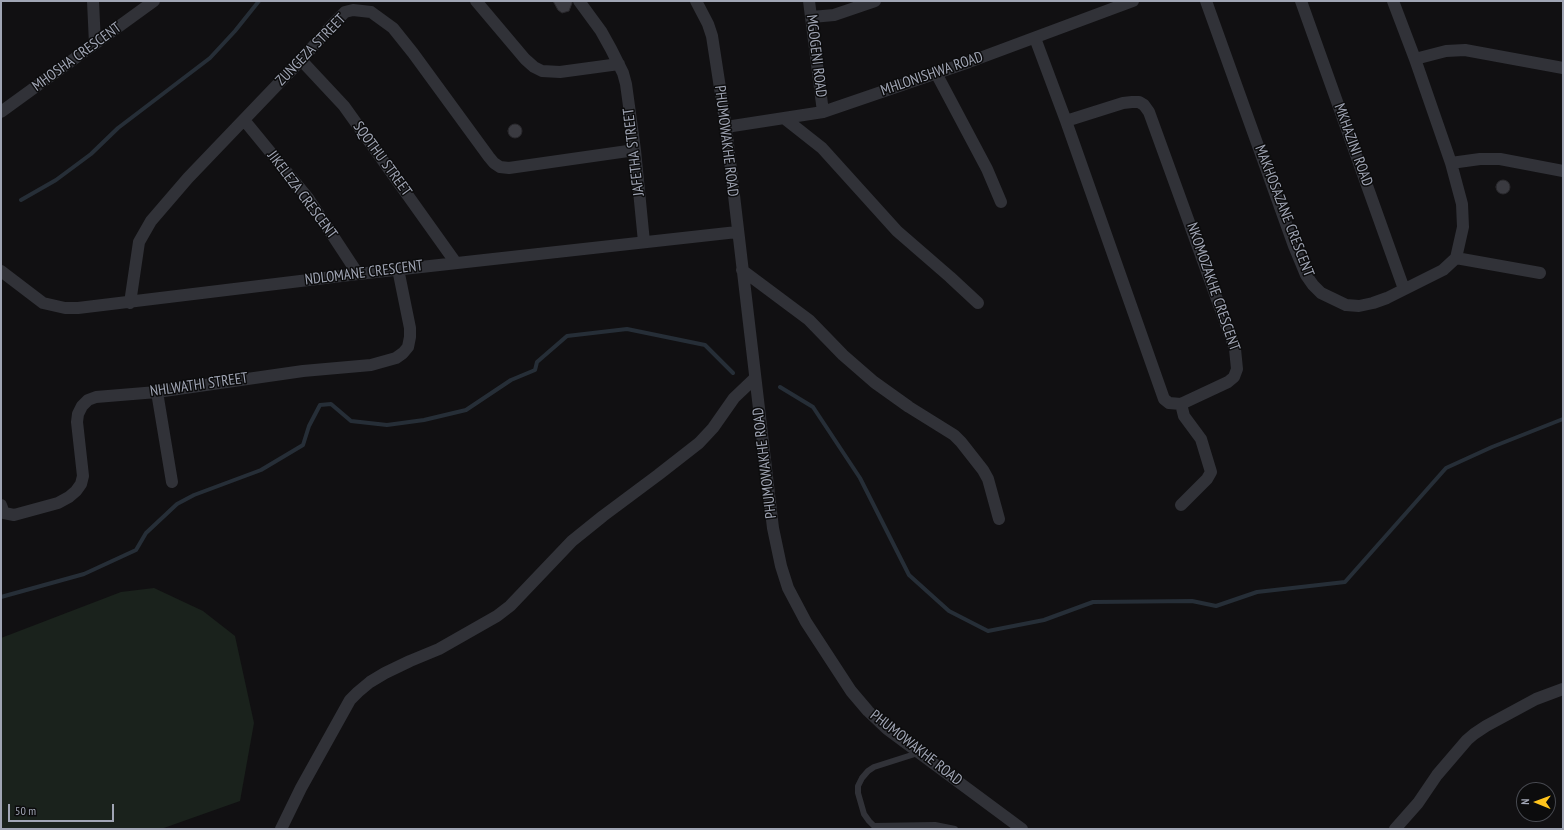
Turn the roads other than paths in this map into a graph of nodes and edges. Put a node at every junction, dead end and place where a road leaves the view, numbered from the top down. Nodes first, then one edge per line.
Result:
1 (93, 1) edge
2 (154, 1) edge
3 (476, 1) edge
4 (579, 1) edge
5 (696, 1) edge
6 (809, 1) edge
7 (875, 1) edge
8 (1133, 1) edge
9 (1206, 1) edge
10 (1301, 1) edge
11 (1393, 1) edge
12 (812, 17) junction
13 (1035, 38) junction
14 (95, 44) junction
15 (1415, 59) junction
16 (301, 60) junction
17 (619, 64) junction
18 (1563, 68) edge
19 (936, 73) junction
20 (1, 112) edge
21 (823, 112) junction
22 (784, 118) junction
23 (244, 120) junction
24 (1066, 121) junction
25 (726, 127) junction
26 (635, 150) junction
27 (1450, 163) junction
28 (1563, 171) edge
29 (1001, 202) dead end
30 (737, 232) junction
31 (644, 242) junction
32 (1456, 258) junction
33 (456, 263) junction
34 (398, 269) junction
35 (742, 270) junction
36 (1, 271) edge
37 (1540, 273) dead end
38 (358, 274) junction
39 (1404, 289) junction
40 (130, 303) junction
41 (978, 303) dead end
42 (755, 378) junction
43 (157, 392) junction
44 (1181, 404) junction
45 (172, 482) dead end
46 (1, 505) edge
47 (1181, 505) dead end
48 (999, 519) dead end
49 (1563, 689) edge
50 (919, 753) junction
51 (281, 829) edge
52 (955, 829) edge
53 (1022, 829) edge
54 (1395, 829) edge

1 - 14 street
2 - 14 street, MHOSHA CRESCENT
3 - 17 street
4 - 17 street, JAFETHA STREET
5 - 25 street, PHUMOWAKHE ROAD
6 - 12 street, MGOGENI ROAD
7 - 12 street
8 - 13 street, MHLONISHWA ROAD
9 - 39 street, MAKHOSAZANE CRESCENT
10 - 39 street, MKHAZINI ROAD
11 - 15 street
12 - 21 street, MGOGENI ROAD
13 - 19 street, MHLONISHWA ROAD
13 - 24 street
14 - 20 street, MHOSHA CRESCENT
15 - 18 street
15 - 27 street
16 - 23 street, ZUNGEZA STREET
16 - 26 street, ZUNGEZA STREET
16 - 33 street, SQOTHU STREET
17 - 26 street, JAFETHA STREET
19 - 21 street, MHLONISHWA ROAD
19 - 29 street
21 - 22 street, MHLONISHWA ROAD
22 - 25 street, MHLONISHWA ROAD
22 - 41 street
23 - 38 street, JIKELEZA CRESCENT
23 - 40 street, ZUNGEZA STREET
24 - 44 street
24 - 44 street, NKOMOZAKHE CRESCENT
25 - 30 street, PHUMOWAKHE ROAD
26 - 31 street, JAFETHA STREET
27 - 28 street
27 - 32 street
30 - 31 street, NDLOMANE CRESCENT
30 - 35 street, PHUMOWAKHE ROAD
31 - 33 street, NDLOMANE CRESCENT
32 - 37 street
32 - 39 street, MAKHOSAZANE CRESCENT
33 - 34 street, NDLOMANE CRESCENT
34 - 38 street, NDLOMANE CRESCENT
34 - 43 street, NHLWATHI STREET
35 - 42 street, PHUMOWAKHE ROAD
35 - 48 street
36 - 40 street, NDLOMANE CRESCENT
38 - 40 street, NDLOMANE CRESCENT
42 - 50 street, PHUMOWAKHE ROAD
42 - 51 street
43 - 45 street
43 - 46 street, NHLWATHI STREET
44 - 47 street
49 - 54 street
50 - 52 lane
50 - 53 street, PHUMOWAKHE ROAD

